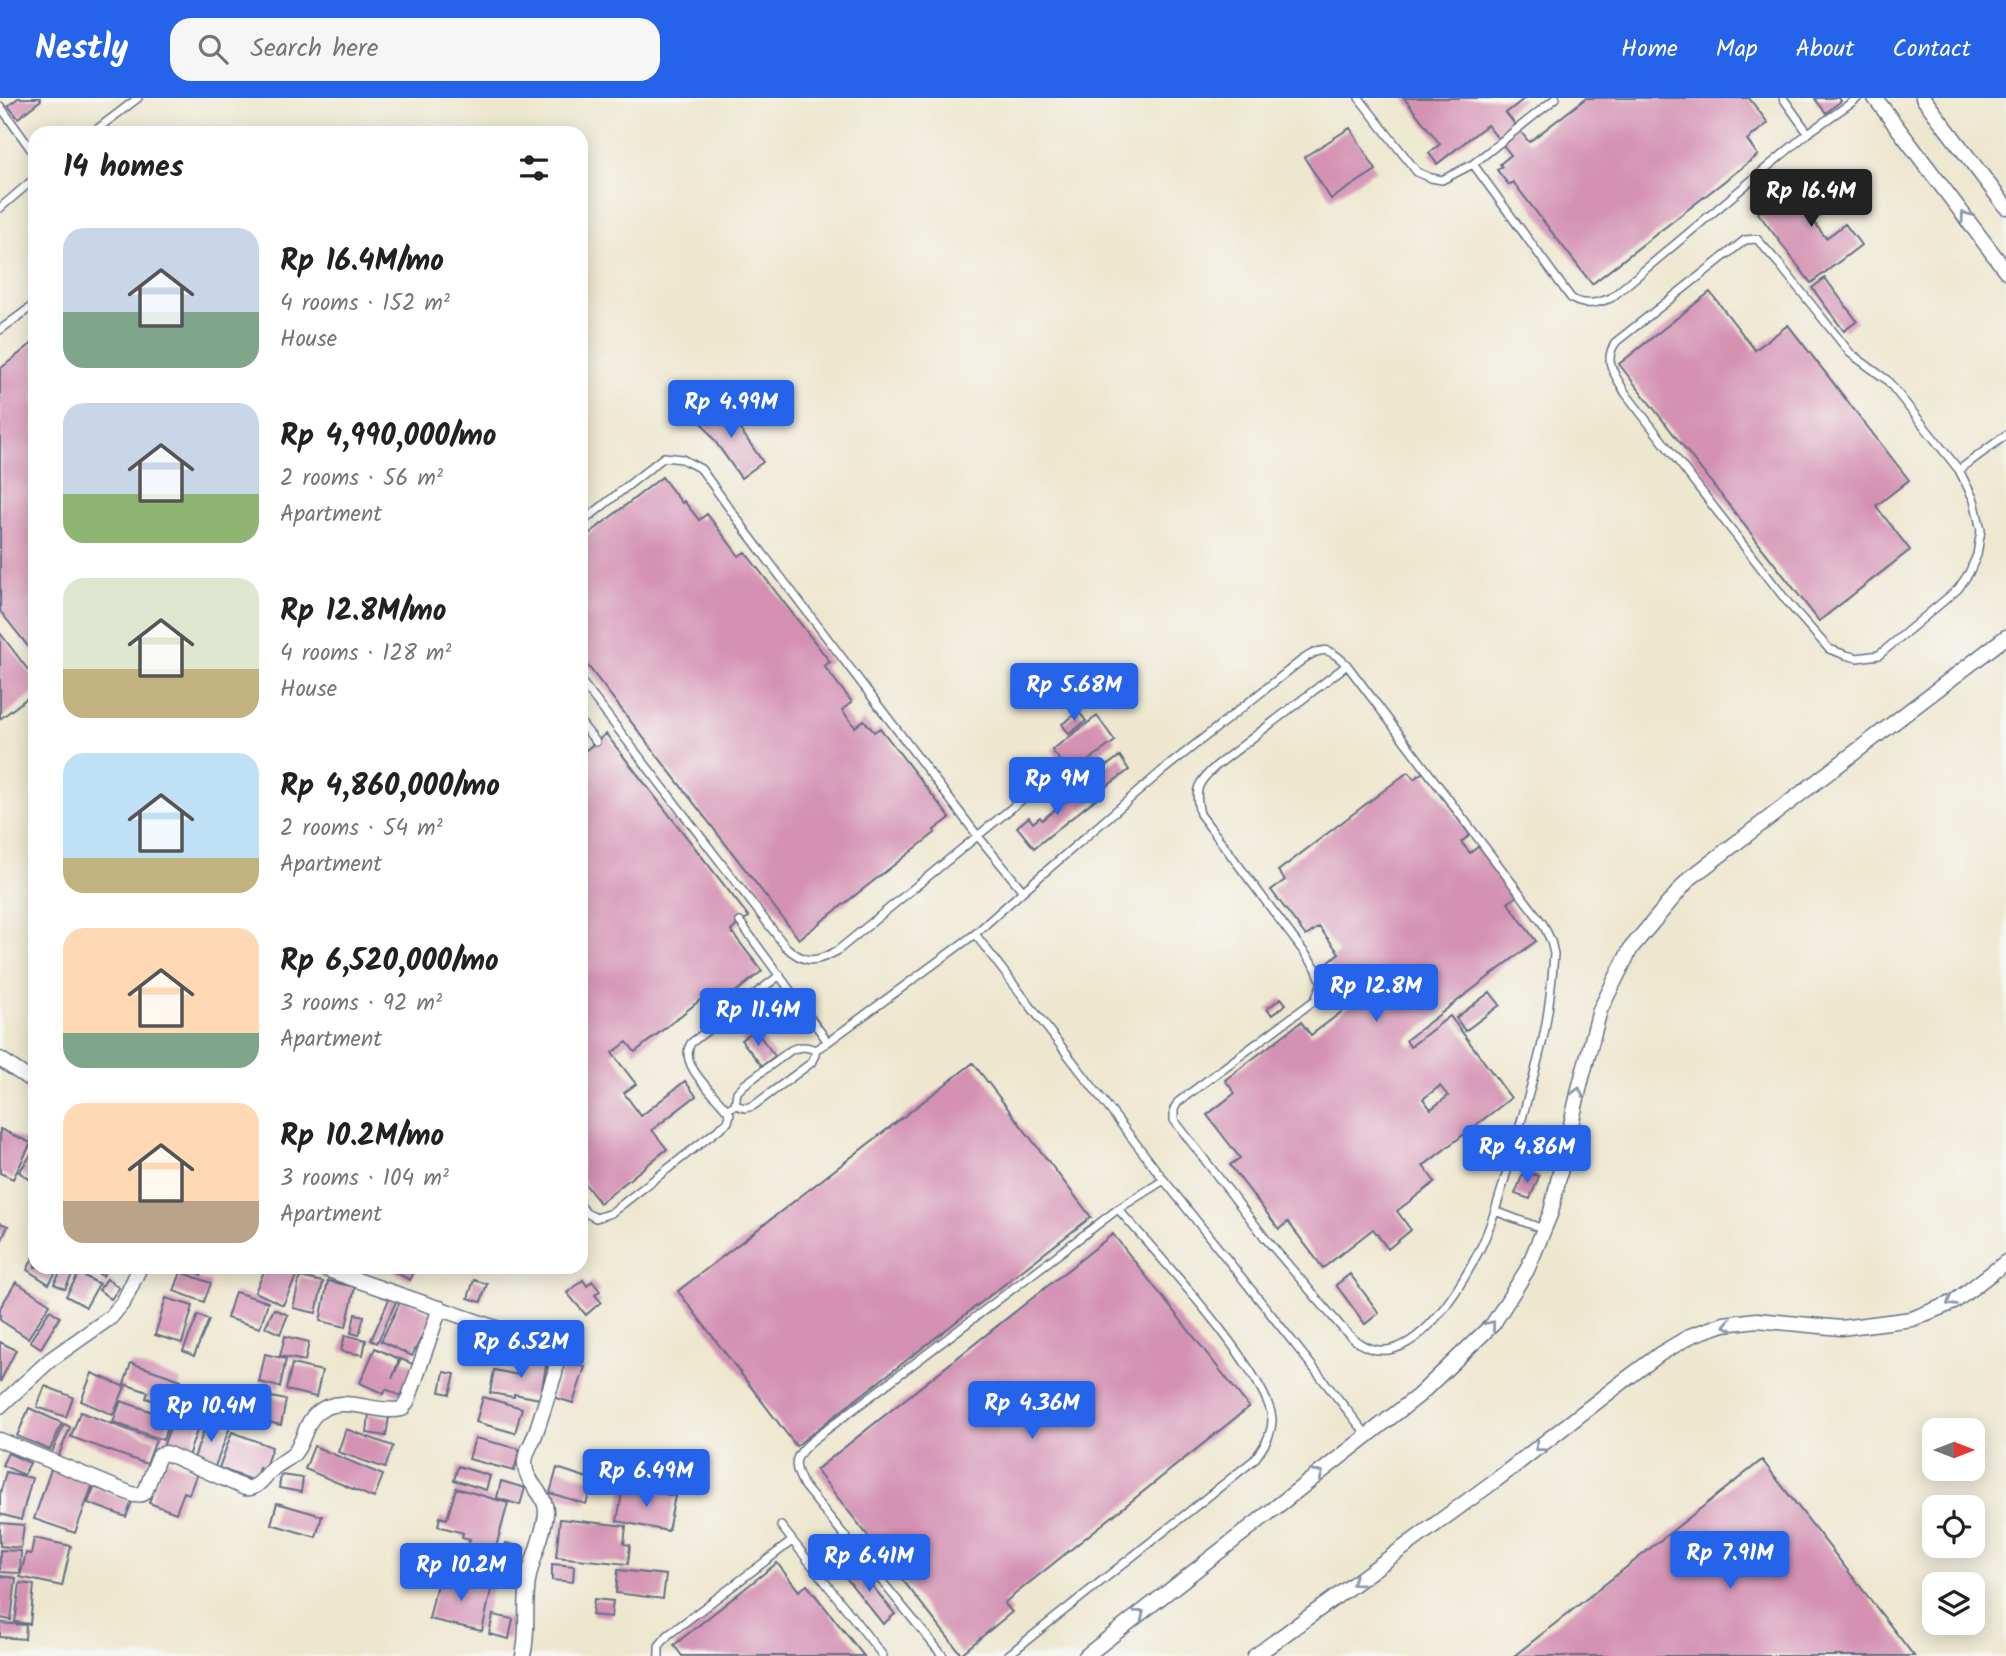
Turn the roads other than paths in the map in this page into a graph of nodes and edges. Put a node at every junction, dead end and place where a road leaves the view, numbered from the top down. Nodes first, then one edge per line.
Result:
1 (138, 98) edge
2 (1359, 98) edge
3 (1556, 98) edge
4 (1783, 98) edge
5 (1858, 98) edge
6 (1875, 98) edge
7 (1923, 98) edge
8 (0, 106) edge
9 (101, 126) edge
10 (1808, 133) junction
11 (28, 145) edge
12 (1473, 164) junction
13 (28, 184) edge
14 (2006, 206) edge
15 (0, 208) edge
16 (2006, 271) edge
17 (28, 309) edge
18 (0, 330) edge
19 (2006, 435) edge
20 (1959, 470) junction
21 (588, 517) edge
22 (2006, 637) edge
23 (1347, 665) junction
24 (588, 690) edge
25 (588, 732) edge
26 (596, 742) dead end
27 (1030, 793) dead end
28 (977, 835) junction
29 (1023, 891) junction
30 (740, 922) dead end
31 (975, 934) junction
32 (780, 975) junction
33 (828, 1042) junction
34 (815, 1050) junction
35 (0, 1059) edge
36 (28, 1078) edge
37 (735, 1105) junction
38 (727, 1110) junction
39 (1164, 1180) junction
40 (1118, 1209) junction
41 (1495, 1211) junction
42 (588, 1214) edge
43 (1544, 1229) junction
44 (2006, 1262) edge
45 (137, 1274) edge
46 (340, 1274) edge
47 (440, 1308) junction
48 (0, 1406) edge
49 (1367, 1436) junction
50 (0, 1440) edge
51 (781, 1526) dead end
52 (792, 1541) junction
53 (523, 1656) edge
54 (659, 1656) edge
55 (883, 1656) edge
56 (943, 1656) edge
57 (1007, 1656) edge
58 (1086, 1656) edge
59 (1255, 1656) edge

1 - 9 lane
2 - 12 lane
3 - 12 lane
4 - 10 lane
5 - 10 lane
16 -> 6 street
7 - 14 street
8 - 11 lane
10 - 12 lane
13 - 15 lane
17 - 18 lane
19 - 20 lane
20 - 20 lane
21 - 28 lane
43 -> 22 street
23 - 29 lane
23 - 41 lane
23 - 41 lane
24 - 28 lane
25 - 26 lane
27 - 28 lane
28 - 29 lane
29 - 31 lane
30 - 32 lane
31 - 33 lane
31 - 39 lane
32 - 33 lane
32 - 38 lane
33 - 34 lane
34 - 37 lane
34 - 37 lane
35 - 36 street
37 - 38 lane
38 - 42 lane
39 - 40 lane
39 - 49 lane
40 - 56 lane
40 - 57 lane
41 - 43 lane
49 -> 43 street
44 -> 59 street
45 - 48 street
46 - 47 street
47 - 50 street
47 - 53 street
58 -> 49 street
51 - 52 lane
52 - 54 lane
52 - 55 lane

